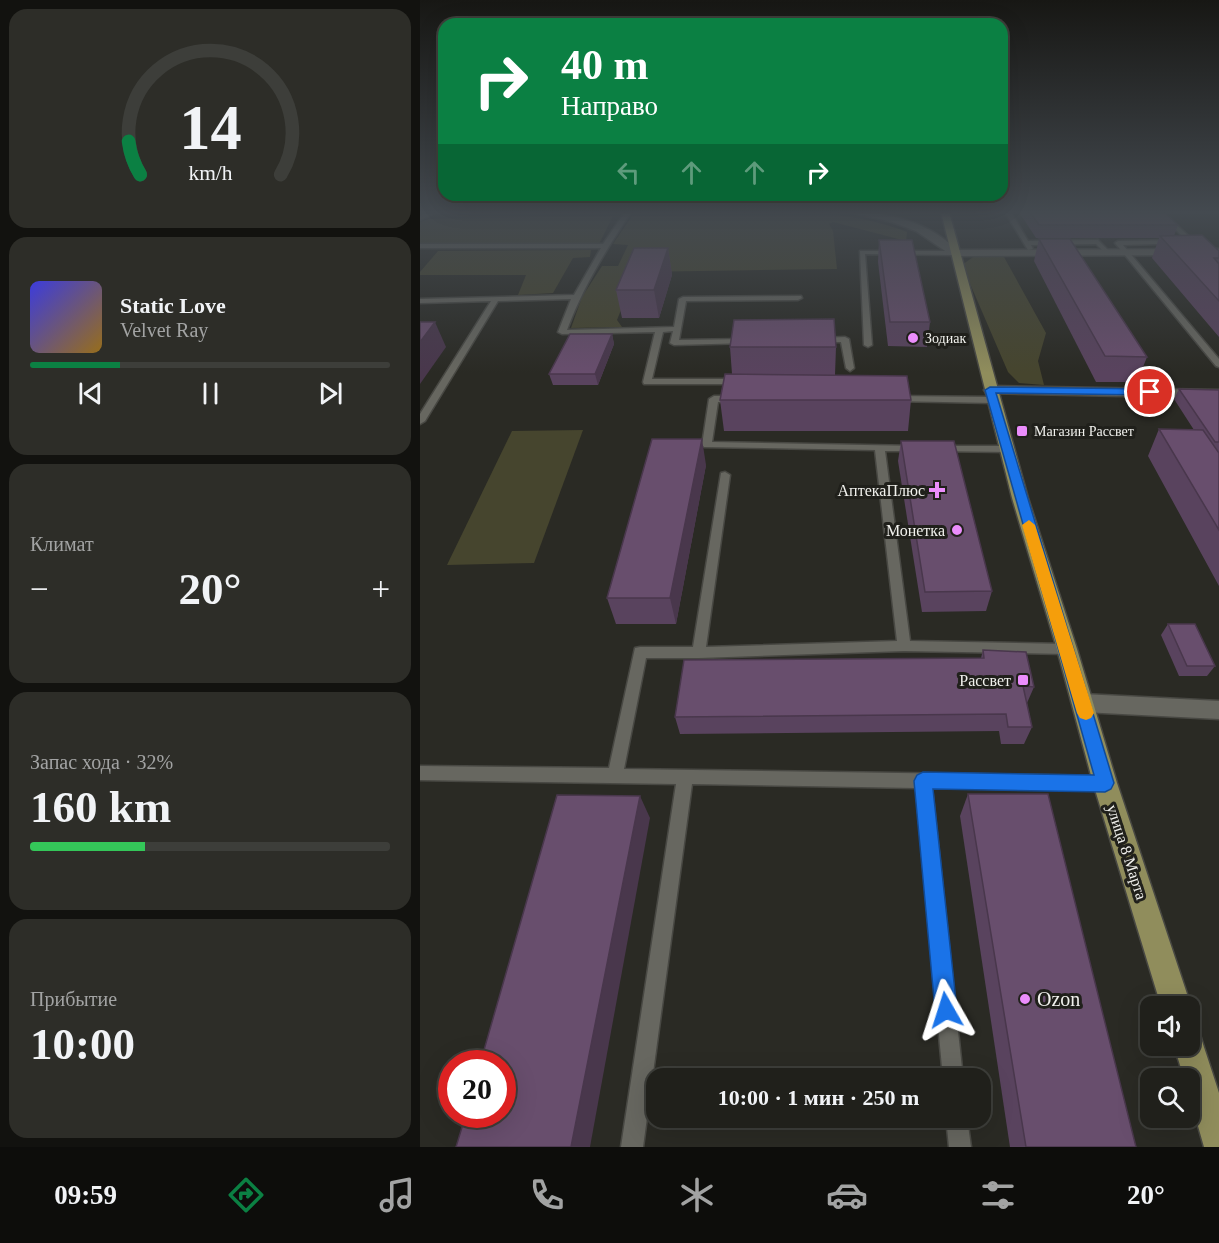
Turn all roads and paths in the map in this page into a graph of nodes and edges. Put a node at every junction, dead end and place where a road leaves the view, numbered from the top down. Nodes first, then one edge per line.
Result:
1 (594, 266) edge
2 (863, 266) edge
3 (957, 266) edge
4 (1137, 266) edge
5 (576, 297) junction
6 (798, 298) dead end
7 (496, 299) junction
8 (420, 301) edge
9 (677, 329) junction
10 (659, 330) junction
11 (811, 340) edge
12 (754, 341) edge
13 (868, 345) dead end
14 (1128, 353) edge
15 (1219, 364) edge
16 (850, 368) dead end
17 (754, 382) edge
18 (1150, 392) junction
19 (1219, 394) edge
20 (992, 395) junction
21 (749, 399) edge
22 (888, 399) edge
23 (420, 421) edge
24 (880, 447) junction
25 (1008, 449) junction
26 (725, 475) dead end
27 (904, 646) junction
28 (1067, 649) junction
29 (699, 653) junction
30 (1083, 703) junction
31 (1219, 710) edge
32 (420, 772) edge
33 (615, 776) junction
34 (685, 777) junction
35 (923, 781) junction
36 (1105, 783) junction
37 (1173, 996) edge
38 (1192, 1056) edge
39 (952, 1068) edge
40 (958, 1128) edge
41 (1219, 1143) edge
42 (632, 1147) edge
43 (960, 1147) edge

1 - 5 lane
2 - 13 lane
3 - 20 main road, улица 8 Марта
4 - 15 lane
5 - 7 lane
5 - 10 lane
6 - 9 lane
7 - 8 lane
7 - 23 lane
9 - 10 lane
9 - 12 lane
10 - 17 lane
11 - 16 lane
14 - 18 lane
18 - 19 street
18 - 20 street
20 - 22 lane
20 - 25 main road, улица 8 Марта
21 - 24 lane
24 - 25 lane
24 - 27 lane
25 - 28 main road, улица 8 Марта
26 - 29 lane
27 - 28 lane
27 - 29 lane
28 - 30 main road, улица 8 Марта
29 - 33 lane
30 - 31 street
30 - 36 main road, улица 8 Марта
32 - 33 lane
33 - 34 lane
34 - 35 lane
34 - 42 lane
35 - 36 lane
35 - 39 lane
36 - 37 main road, улица 8 Марта
38 - 41 main road
40 - 43 lane

